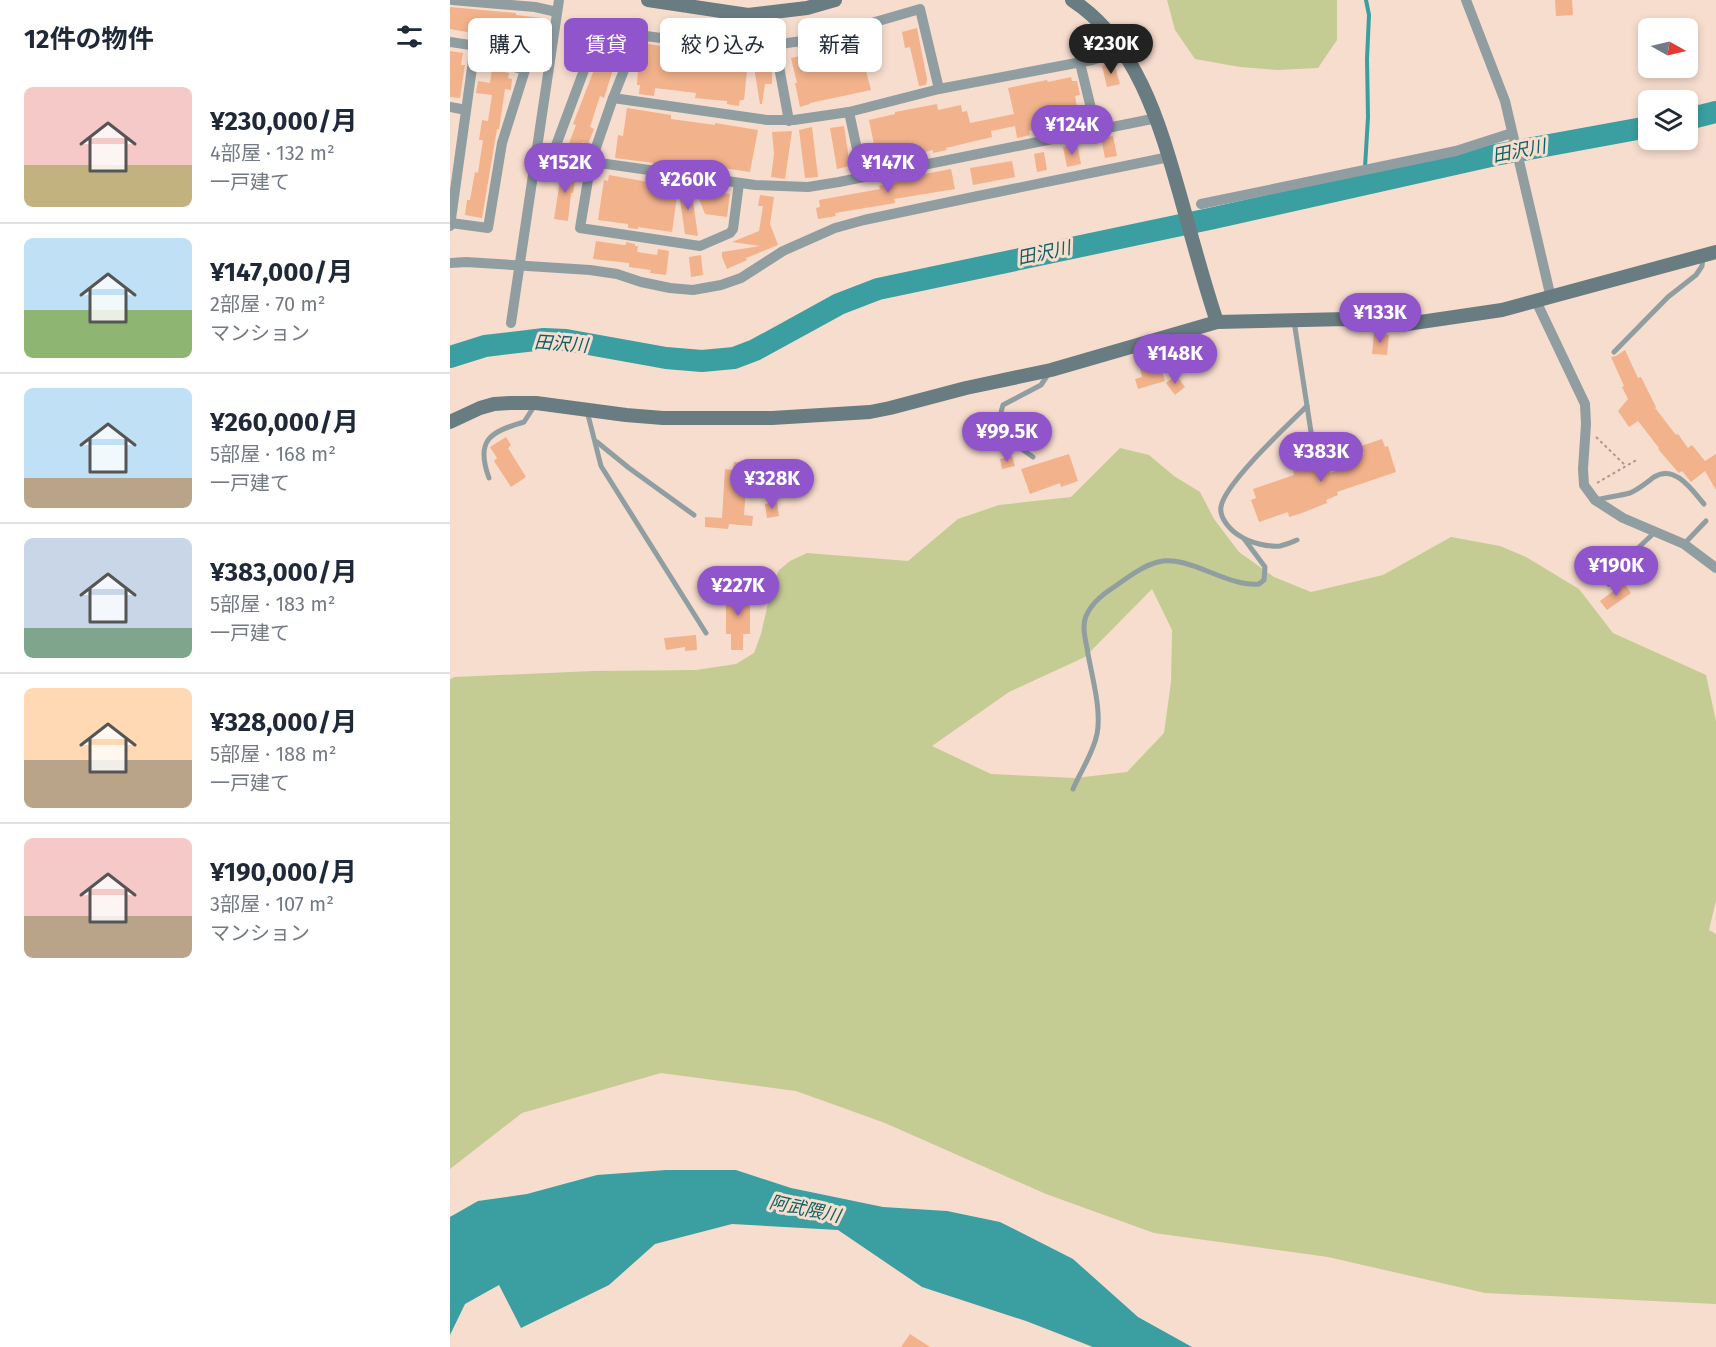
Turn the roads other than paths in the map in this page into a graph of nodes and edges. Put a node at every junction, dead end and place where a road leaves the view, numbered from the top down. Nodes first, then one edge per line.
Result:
1 (452, 0) edge
2 (559, 0) edge
3 (648, 0) edge
4 (835, 0) edge
5 (1072, 0) edge
6 (1467, 0) edge
7 (557, 12) junction
8 (450, 42) edge
9 (786, 43) edge
10 (552, 44) edge
11 (1121, 48) junction
12 (468, 49) edge
13 (1080, 63) junction
14 (471, 72) edge
15 (524, 72) edge
16 (548, 72) edge
17 (583, 72) edge
18 (623, 72) edge
19 (780, 72) edge
20 (939, 89) junction
21 (613, 98) junction
22 (450, 107) edge
23 (466, 110) junction
24 (849, 112) junction
25 (1156, 118) junction
26 (789, 121) junction
27 (1096, 129) junction
28 (1512, 133) junction
29 (536, 154) junction
30 (552, 156) junction
31 (1169, 157) junction
32 (591, 162) junction
33 (863, 177) junction
34 (739, 183) junction
35 (1201, 204) dead end
36 (450, 224) edge
37 (1710, 254) edge
38 (450, 263) edge
39 (520, 266) junction
40 (1551, 298) junction
41 (1536, 301) junction
42 (1294, 320) junction
43 (1217, 322) junction
44 (511, 323) dead end
45 (1614, 352) dead end
46 (1051, 370) junction
47 (536, 403) junction
48 (1307, 406) junction
49 (586, 409) junction
50 (450, 422) edge
51 (596, 440) junction
52 (1033, 457) dead end
53 (1315, 458) dead end
54 (489, 478) dead end
55 (1595, 500) junction
56 (1704, 504) dead end
57 (694, 514) dead end
58 (1706, 521) dead end
59 (1655, 532) junction
60 (1245, 540) junction
61 (1297, 540) dead end
62 (1684, 544) junction
63 (1716, 568) edge
64 (1609, 584) dead end
65 (706, 633) dead end
66 (1073, 789) dead end

1 - 7 street
2 - 7 street
3 - 4 street
5 - 11 street
6 - 28 street
7 - 10 street
8 - 12 street
9 - 20 street
11 - 13 street
11 - 25 street
13 - 20 street
13 - 27 street
14 - 23 street
15 - 36 street
16 - 29 street
17 - 30 street
18 - 21 street
19 - 26 street
20 - 24 street
21 - 26 street
21 - 32 street
22 - 23 street
23 - 36 street
24 - 26 street
24 - 33 street
25 - 27 street
25 - 31 street
27 - 33 street
28 - 35 street
28 - 40 street
29 - 30 street
29 - 39 street
30 - 32 street
31 - 39 street
31 - 43 street
32 - 34 street
32 - 34 street
33 - 34 street
37 - 40 street
37 - 45 lane
38 - 39 street
39 - 44 street
40 - 41 street
41 - 42 street
41 - 55 street
42 - 43 street
42 - 48 lane
43 - 46 street
46 - 49 street
46 - 52 lane
47 - 49 street
47 - 50 street
47 - 54 lane
48 - 53 lane
48 - 60 lane
49 - 51 lane
51 - 57 lane
51 - 65 lane
55 - 56 lane
55 - 59 street
58 - 62 lane
59 - 62 street
59 - 64 lane
60 - 61 lane
60 - 66 lane
62 - 63 street

